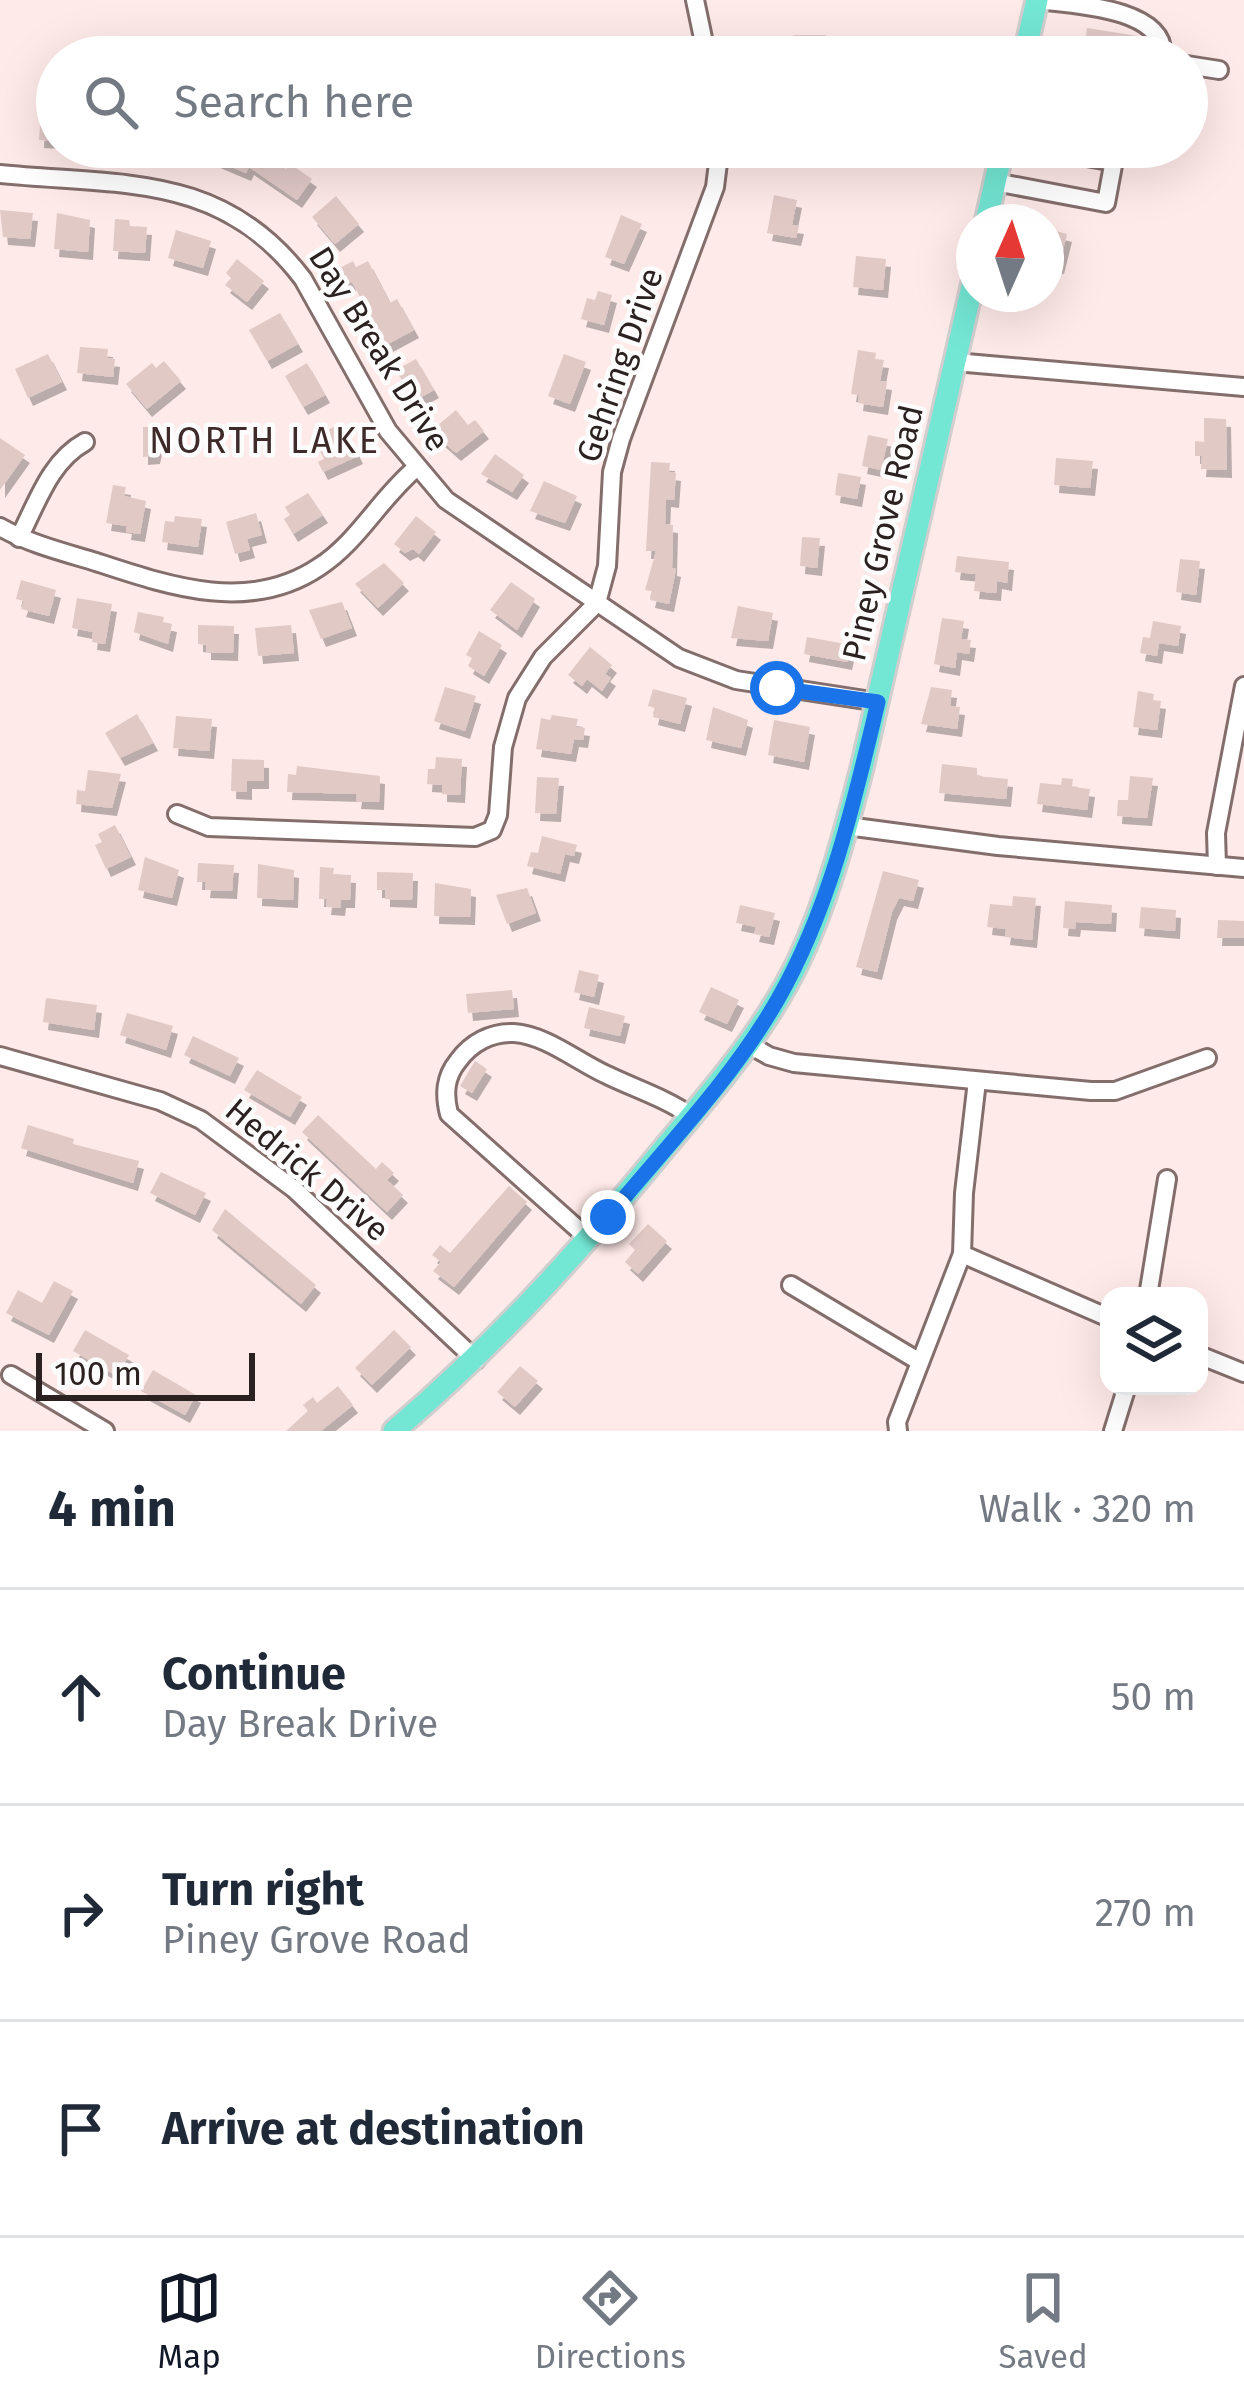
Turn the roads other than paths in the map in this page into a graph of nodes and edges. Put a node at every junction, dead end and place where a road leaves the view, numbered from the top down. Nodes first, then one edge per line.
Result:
1 (695, 0) edge
2 (1037, 0) edge
3 (703, 36) edge
4 (1029, 36) edge
5 (1160, 36) edge
6 (1208, 68) edge
7 (1220, 70) dead end
8 (717, 168) edge
9 (998, 168) edge
10 (1114, 168) edge
11 (0, 175) edge
12 (995, 182) junction
13 (990, 204) edge
14 (966, 312) edge
15 (955, 362) junction
16 (1244, 387) edge
17 (85, 442) dead end
18 (416, 468) junction
19 (0, 527) edge
20 (19, 538) junction
21 (597, 603) junction
22 (1244, 686) edge
23 (878, 702) junction
24 (177, 814) dead end
25 (847, 826) junction
26 (1217, 866) junction
27 (1244, 868) edge
28 (748, 1044) junction
29 (0, 1056) edge
30 (1207, 1058) dead end
31 (977, 1081) junction
32 (692, 1116) junction
33 (1167, 1179) dead end
34 (589, 1239) junction
35 (962, 1254) junction
36 (790, 1285) dead end
37 (1149, 1287) edge
38 (1100, 1314) edge
39 (1208, 1359) edge
40 (476, 1360) junction
41 (920, 1362) junction
42 (1244, 1373) edge
43 (11, 1375) dead end
44 (1124, 1395) edge
45 (105, 1431) edge
46 (394, 1431) edge
47 (898, 1431) edge
48 (1113, 1431) edge

1 - 3 street
2 - 4 main road
2 - 5 street
6 - 7 street
8 - 21 street, Gehring Drive
9 - 12 main road
10 - 12 street
11 - 18 street, Day Break Drive
12 - 13 main road
14 - 15 main road, Piney Grove Road
15 - 16 street
15 - 23 main road, Piney Grove Road
17 - 20 street
18 - 20 street
18 - 21 street, Day Break Drive
19 - 20 street
21 - 23 street, Day Break Drive
21 - 24 street
22 - 26 street
23 - 25 main road, Piney Grove Road
25 - 26 street
25 - 28 main road, Piney Grove Road
26 - 27 street
28 - 31 street
28 - 32 main road, Piney Grove Road
29 - 40 street, Hedrick Drive
30 - 31 street
31 - 35 street
32 - 34 main road, Piney Grove Road
32 - 34 street
33 - 37 street
34 - 40 main road, Piney Grove Road
35 - 38 street
35 - 41 street
36 - 41 street
39 - 42 street
40 - 46 main road, Piney Grove Road
41 - 47 street
43 - 45 street
44 - 48 street

